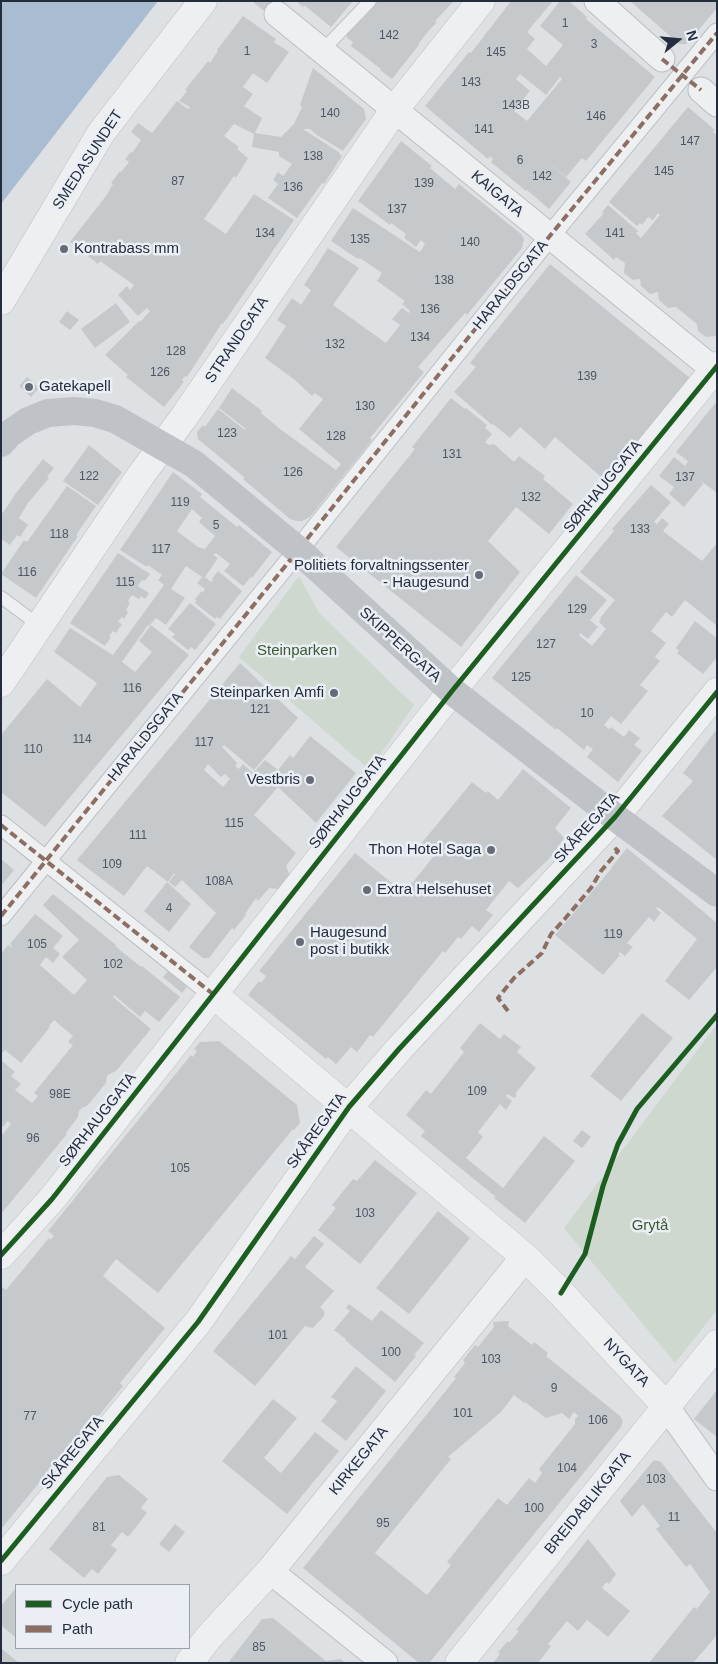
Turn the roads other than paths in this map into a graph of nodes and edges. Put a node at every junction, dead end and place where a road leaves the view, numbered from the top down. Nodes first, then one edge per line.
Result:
1 (203, 1) edge
2 (370, 1) edge
3 (481, 1) edge
4 (596, 1) edge
5 (277, 14) dead end
6 (717, 33) edge
7 (322, 51) junction
8 (662, 59) joint
9 (700, 90) edge
10 (395, 109) junction
11 (549, 237) junction
12 (1, 301) edge
13 (716, 369) edge
14 (1, 443) edge
15 (163, 446) junction
16 (307, 538) dead end
17 (291, 559) dead end
18 (1, 597) edge
19 (40, 626) junction
20 (1, 683) edge
21 (452, 692) junction
22 (717, 692) edge
23 (614, 817) junction
24 (1, 825) edge
25 (45, 861) junction
26 (717, 893) edge
27 (1, 916) edge
28 (213, 994) junction
29 (349, 1107) junction
30 (1, 1255) edge
31 (526, 1257) junction
32 (717, 1344) edge
33 (666, 1406) junction
34 (717, 1478) edge
35 (1, 1561) edge
36 (270, 1571) junction
37 (189, 1663) edge
38 (385, 1663) edge
39 (459, 1663) edge

1 - 12 street, SMEDASUNDET
2 - 7 lane
3 - 10 street, STRANDGATA
4 - 8 street
5 - 7 street, KAIGATA
6 - 9 street, HARALDSGATA
7 - 10 street, KAIGATA
8 - 9 street
9 - 11 street, HARALDSGATA
10 - 11 street, KAIGATA
10 - 15 street, STRANDGATA
11 - 13 street, KAIGATA
11 - 16 street, HARALDSGATA
13 - 21 street, SØRHAUGGATA
14 - 15 main road, SKIPPERGATA
15 - 19 street, STRANDGATA
15 - 21 main road, SKIPPERGATA
17 - 25 street, HARALDSGATA
18 - 19 lane
19 - 20 street, STRANDGATA
21 - 23 main road, SKIPPERGATA
21 - 28 street, SØRHAUGGATA
22 - 23 street, SKÅREGATA
23 - 26 main road, SKIPPERGATA
23 - 29 street, SKÅREGATA
24 - 25 street
25 - 27 street, HARALDSGATA
25 - 28 street
28 - 29 street, NYGATA
28 - 30 street, SØRHAUGGATA
29 - 31 street, NYGATA
29 - 35 street, SKÅREGATA
31 - 33 street, NYGATA
31 - 36 street, KIRKEGATA
32 - 33 street, BREIDABLIKGATA
33 - 34 street, NYGATA
33 - 39 street, BREIDABLIKGATA
36 - 37 street, KIRKEGATA
36 - 38 street

